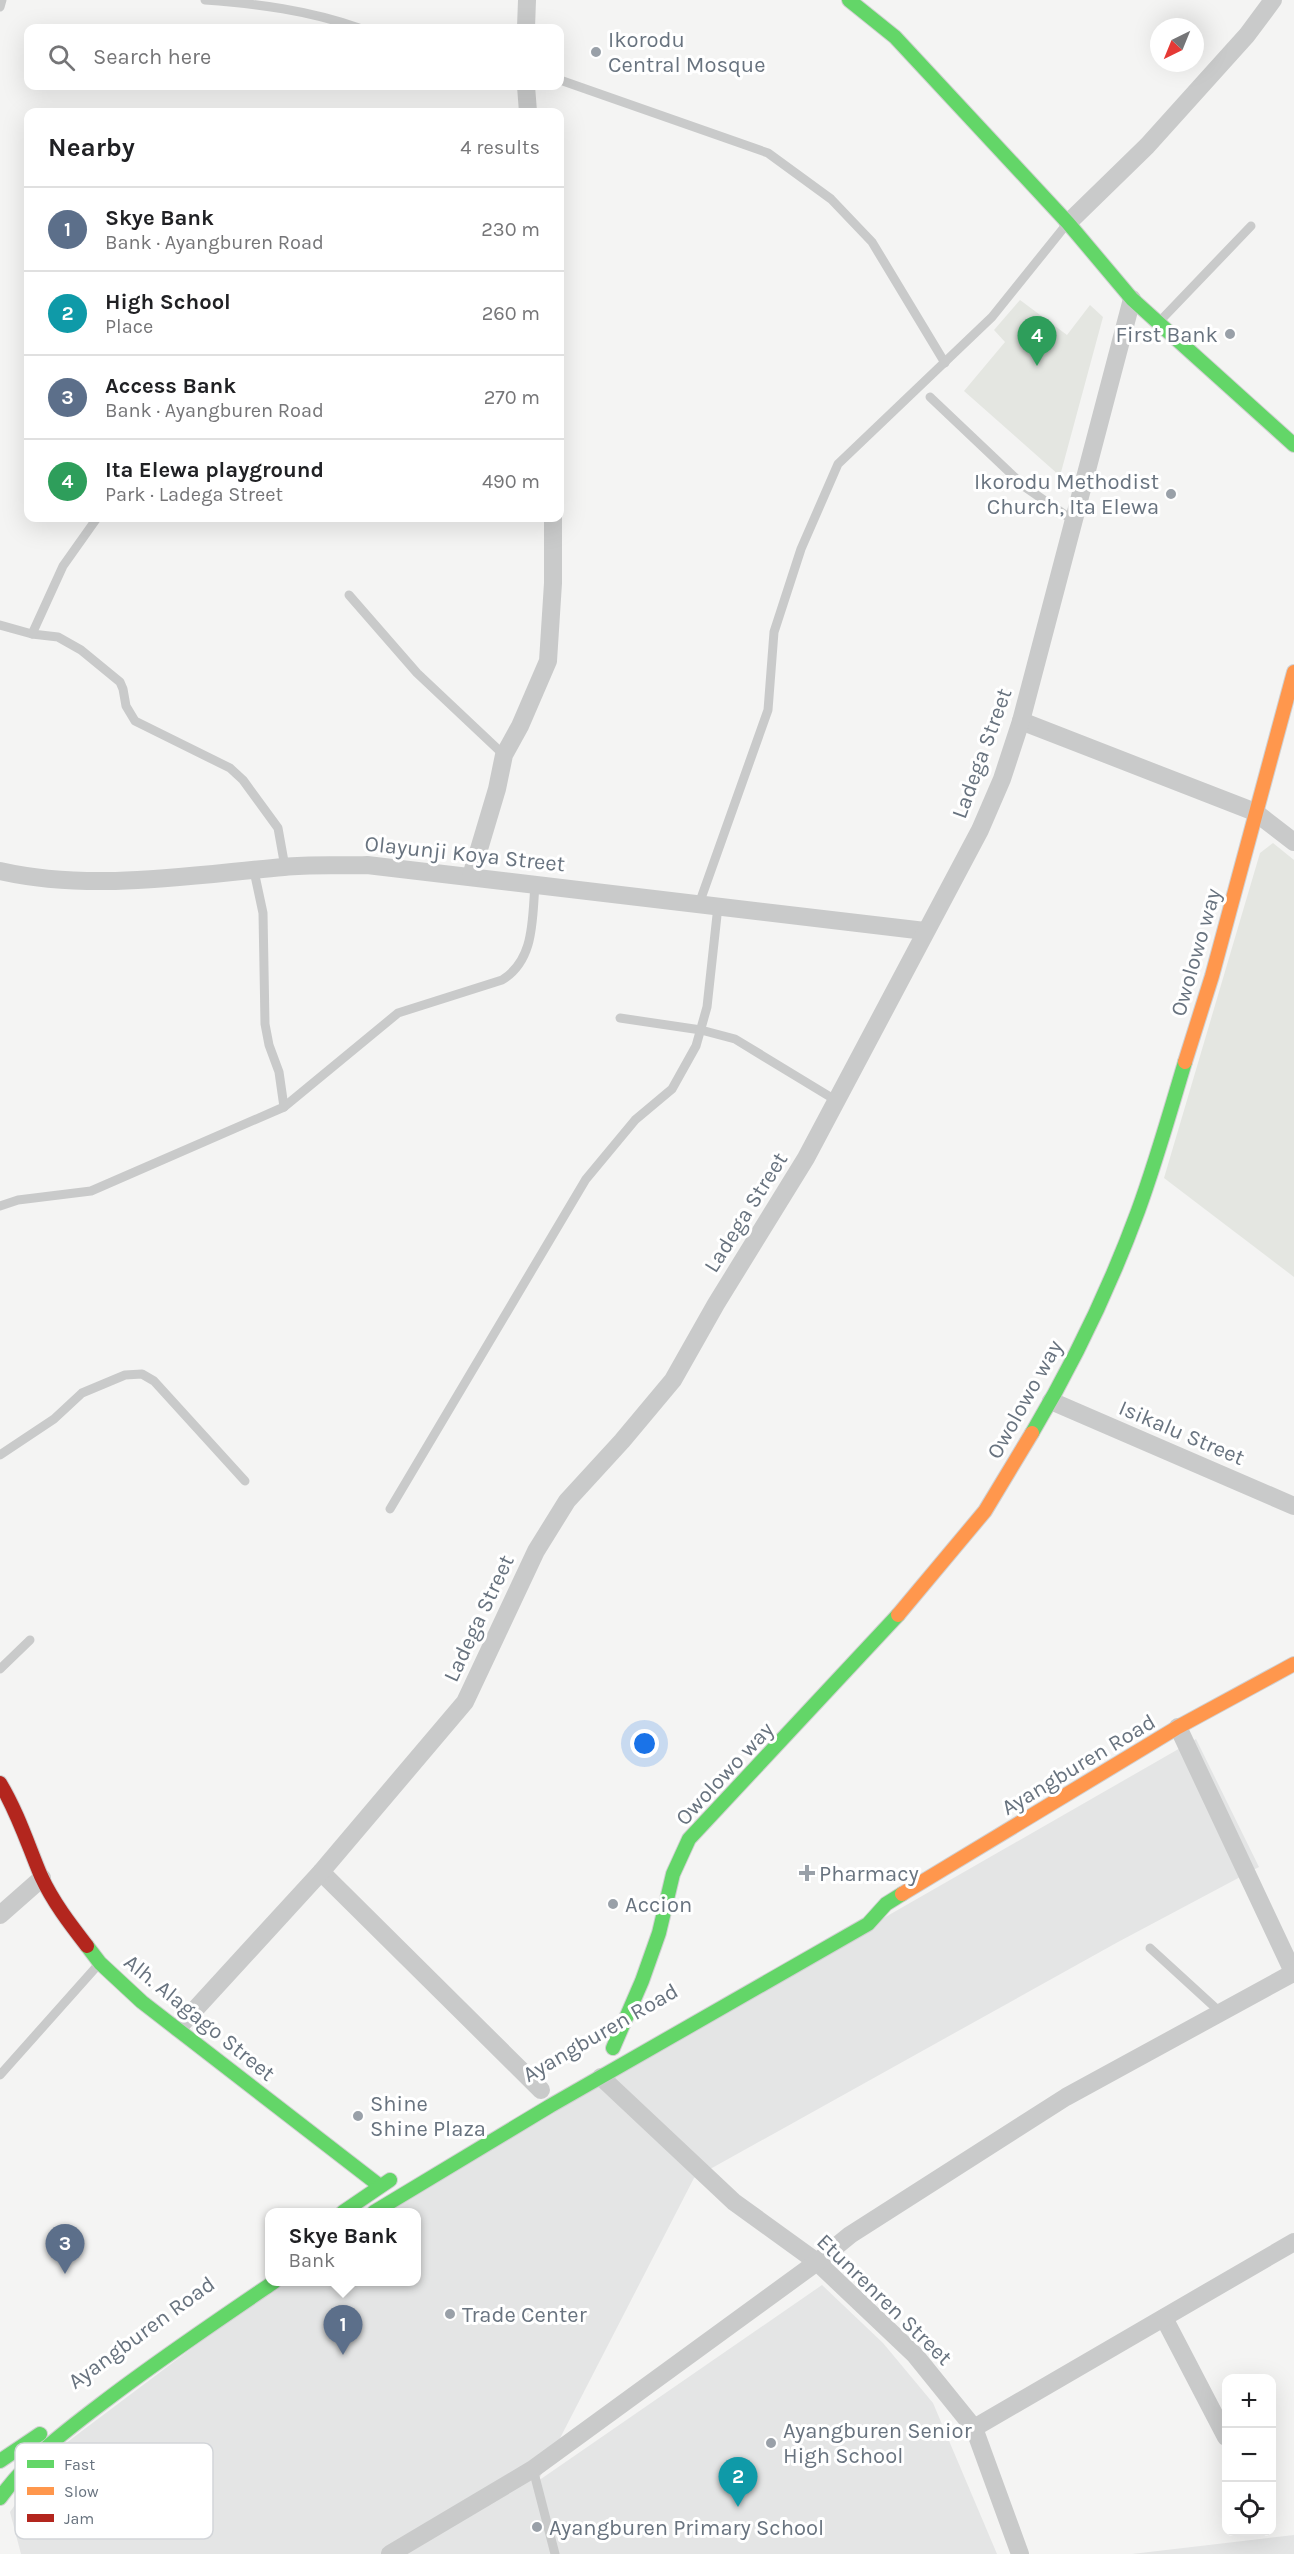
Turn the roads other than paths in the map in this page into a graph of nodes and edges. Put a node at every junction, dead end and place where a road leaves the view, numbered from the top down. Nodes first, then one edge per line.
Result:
1 (2, 0) edge
2 (205, 0) edge
3 (527, 0) edge
4 (849, 0) edge
5 (1267, 2) edge
6 (0, 7) edge
7 (347, 24) edge
8 (526, 24) edge
9 (564, 81) edge
10 (526, 90) edge
11 (528, 108) edge
12 (1068, 223) junction
13 (1251, 226) dead end
14 (1132, 299) junction
15 (1158, 323) junction
16 (945, 363) junction
17 (930, 398) dead end
18 (1294, 445) edge
19 (1074, 521) junction
20 (94, 522) edge
21 (554, 522) edge
22 (349, 595) dead end
23 (0, 625) edge
24 (32, 634) junction
25 (1294, 672) edge
26 (1021, 721) junction
27 (504, 755) junction
28 (1255, 812) junction
29 (1294, 842) edge
30 (285, 867) junction
31 (0, 871) edge
32 (254, 871) junction
33 (471, 876) junction
34 (535, 885) junction
35 (708, 905) junction
36 (925, 931) junction
37 (620, 1018) dead end
38 (701, 1029) junction
39 (837, 1101) junction
40 (284, 1107) junction
41 (0, 1206) edge
42 (1051, 1401) junction
43 (0, 1455) edge
44 (245, 1481) dead end
45 (1294, 1506) edge
46 (390, 1509) dead end
47 (30, 1641) dead end
48 (1294, 1664) edge
49 (0, 1669) edge
50 (1178, 1727) junction
51 (0, 1783) edge
52 (321, 1872) junction
53 (42, 1878) junction
54 (886, 1904) junction
55 (866, 1909) dead end
56 (0, 1915) edge
57 (1150, 1948) dead end
58 (100, 1963) junction
59 (1294, 1974) edge
60 (1220, 2012) junction
61 (178, 2028) junction
62 (633, 2037) dead end
63 (608, 2051) joint
64 (0, 2075) edge
65 (601, 2077) junction
66 (540, 2091) dead end
67 (400, 2174) dead end
68 (380, 2186) junction
69 (349, 2208) edge
70 (381, 2208) edge
71 (1294, 2242) edge
72 (817, 2262) junction
73 (268, 2286) edge
74 (1164, 2318) junction
75 (84, 2399) dead end
76 (974, 2428) junction
77 (1222, 2428) edge
78 (43, 2440) junction
79 (37, 2443) edge
80 (41, 2443) edge
81 (15, 2454) edge
82 (0, 2461) edge
83 (533, 2469) junction
84 (15, 2476) edge
85 (0, 2498) edge
86 (390, 2554) edge
87 (555, 2554) edge
88 (1020, 2554) edge

1 - 6 lane
2 - 7 lane
3 - 8 street
4 - 12 main road
5 - 12 street
9 - 16 lane
10 - 11 street
12 - 14 main road
12 - 16 lane
13 - 15 lane
14 - 15 main road
14 - 19 street, Ladega Street
15 - 18 main road
16 - 35 lane
17 - 19 lane
19 - 26 street, Ladega Street
20 - 24 lane
21 - 27 street
22 - 27 lane
23 - 24 lane
24 - 30 lane
25 - 28 main road, Owolowo way
26 - 28 street
26 - 36 street, Ladega Street
27 - 33 street
28 - 29 street
28 - 42 main road, Owolowo way
30 - 32 street, Olayunji Koya Street
30 - 33 street, Olayunji Koya Street
31 - 32 street, Olayunji Koya Street
32 - 40 lane
33 - 34 street, Olayunji Koya Street
34 - 35 street, Olayunji Koya Street
34 - 40 lane
35 - 36 street, Olayunji Koya Street
35 - 38 lane
36 - 39 street, Ladega Street
37 - 38 lane
38 - 39 lane
38 - 46 lane
39 - 52 street, Ladega Street
40 - 41 lane
42 - 45 street, Isikalu Street
42 - 63 main road, Owolowo way
43 - 44 lane
47 - 49 lane
48 - 50 main road, Ayangburen Road
50 - 54 main road, Ayangburen Road
50 - 59 street
51 - 53 main road, Alh. Alagago Street
52 - 61 street, Ladega Street
52 - 66 street
53 - 56 street
53 - 58 main road, Alh. Alagago Street
54 - 55 main road, Ayangburen Road
54 - 65 main road, Ayangburen Road
57 - 60 lane
58 - 61 main road, Alh. Alagago Street
58 - 64 lane
59 - 60 street
60 - 72 street
61 - 68 main road, Alh. Alagago Street
62 - 63 main road, Ayangburen Road
65 - 70 main road, Ayangburen Road
65 - 72 street, Etunrenren Street
67 - 68 main road
68 - 69 main road
71 - 74 street
72 - 76 street, Etunrenren Street
72 - 83 street
73 - 78 main road, Ayangburen Road
74 - 76 street
74 - 77 street
75 - 78 main road, Ayangburen Road
76 - 88 street, Etunrenren Street
78 - 79 main road
78 - 80 main road
81 - 82 main road
83 - 86 street
83 - 87 lane
84 - 85 main road

